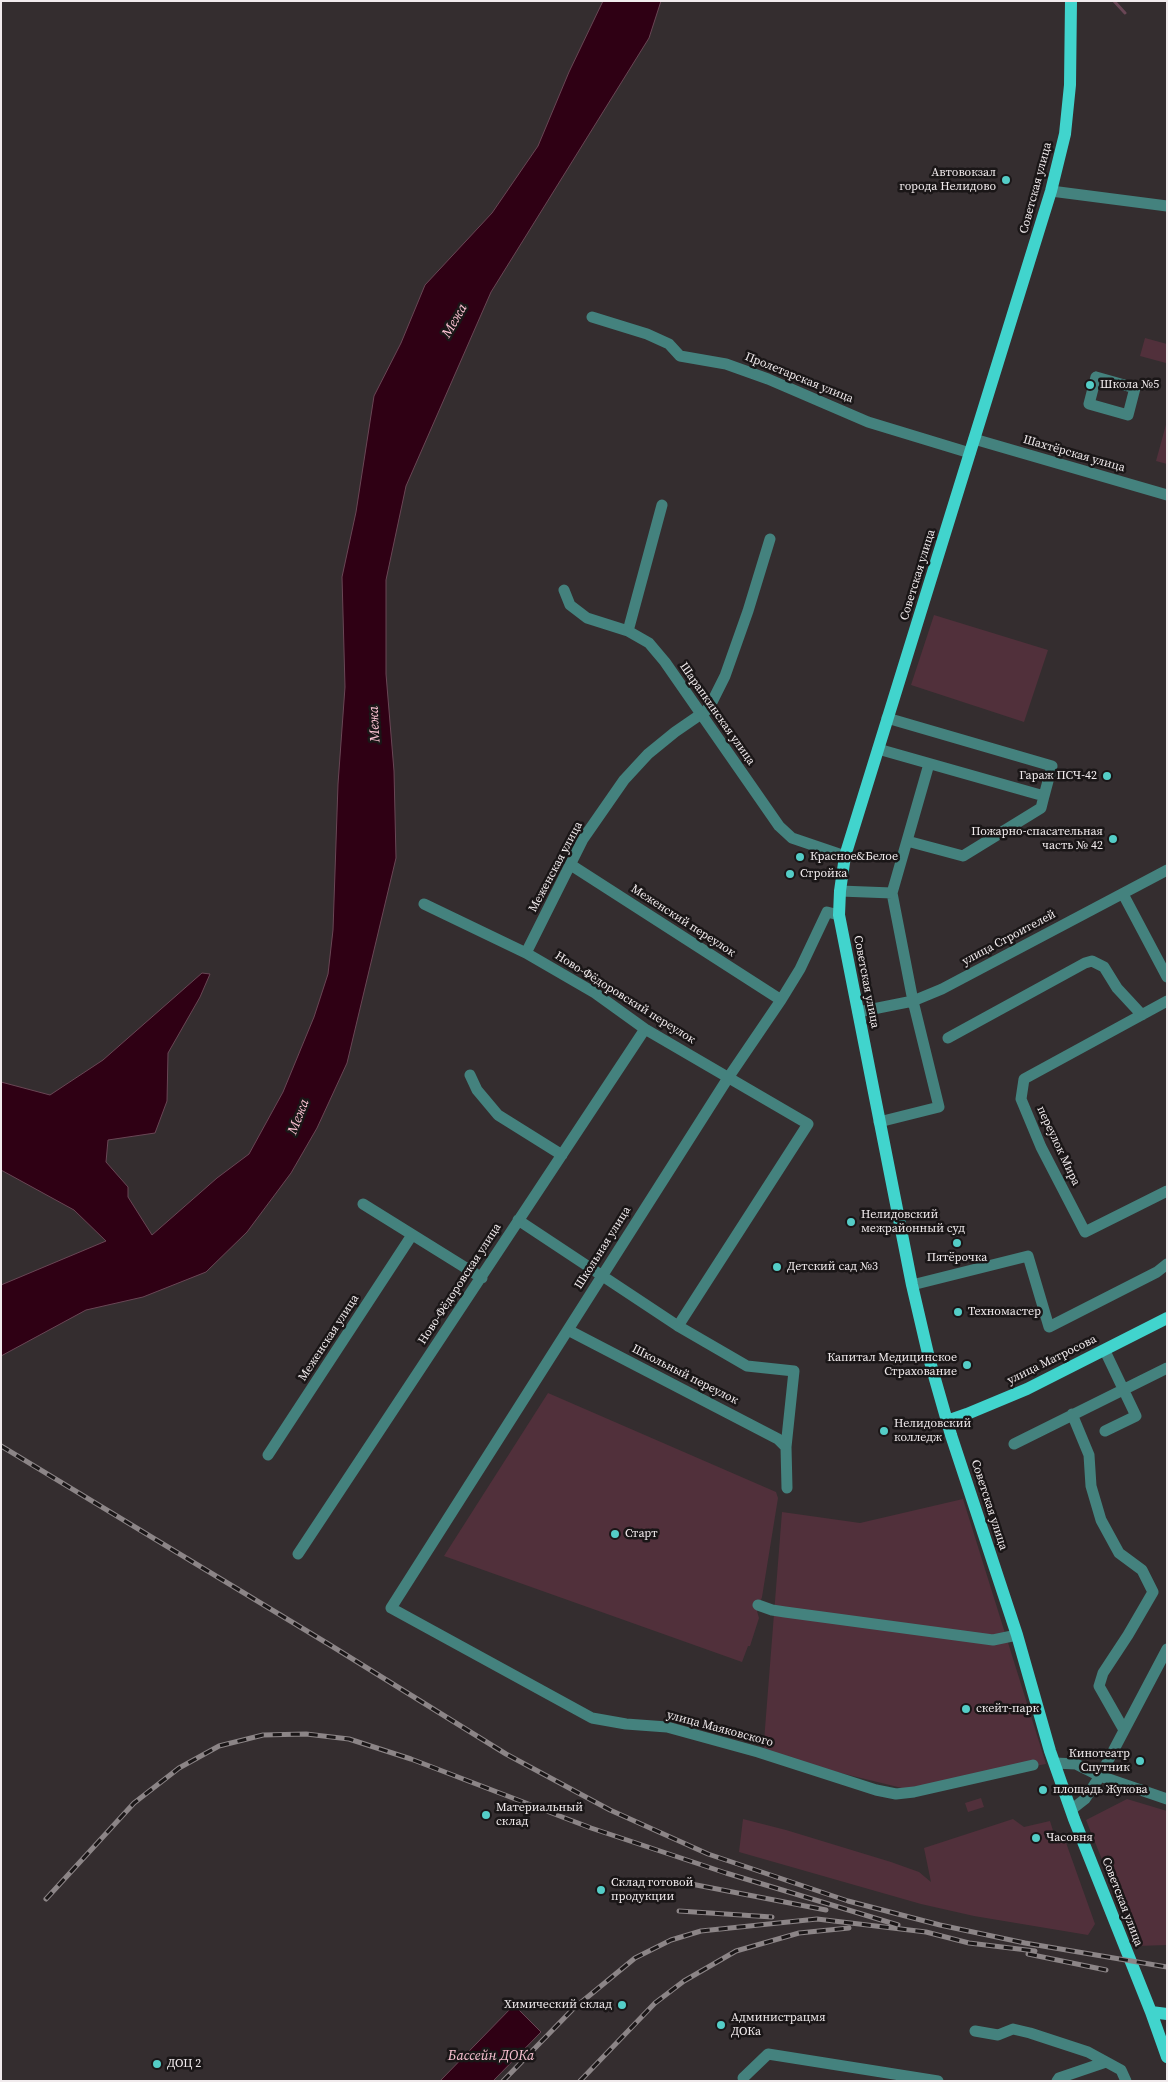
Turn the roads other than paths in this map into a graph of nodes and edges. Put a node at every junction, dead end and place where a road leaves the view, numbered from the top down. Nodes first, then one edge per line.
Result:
1 (1071, 1) edge
2 (1051, 191) junction
3 (1167, 206) edge
4 (592, 317) dead end
5 (974, 439) junction
6 (970, 453) junction
7 (1167, 495) edge
8 (662, 505) dead end
9 (770, 539) dead end
10 (564, 590) dead end
11 (628, 631) junction
12 (700, 714) junction
13 (887, 718) junction
14 (878, 749) junction
15 (929, 764) junction
16 (1044, 796) junction
17 (907, 841) junction
18 (845, 856) junction
19 (571, 865) junction
20 (1167, 870) edge
21 (840, 891) junction
22 (892, 893) junction
23 (1123, 894) junction
24 (424, 904) dead end
25 (839, 915) junction
26 (526, 953) junction
27 (1167, 977) edge
28 (781, 1000) junction
29 (913, 1000) junction
30 (1167, 1001) edge
31 (858, 1012) junction
32 (1142, 1014) junction
33 (645, 1029) junction
34 (948, 1038) dead end
35 (470, 1075) dead end
36 (728, 1078) junction
37 (879, 1122) junction
38 (562, 1155) junction
39 (1167, 1191) edge
40 (363, 1204) dead end
41 (518, 1220) junction
42 (412, 1236) junction
43 (1167, 1264) edge
44 (602, 1275) junction
45 (482, 1278) junction
46 (912, 1285) junction
47 (1167, 1318) edge
48 (678, 1326) junction
49 (568, 1330) junction
50 (1104, 1350) junction
51 (1167, 1368) edge
52 (1123, 1390) junction
53 (1072, 1414) junction
54 (947, 1421) junction
55 (1105, 1430) dead end
56 (1014, 1444) dead end
57 (786, 1447) junction
58 (268, 1455) dead end
59 (787, 1488) dead end
60 (298, 1554) dead end
61 (758, 1605) dead end
62 (391, 1608) joint
63 (1017, 1635) junction
64 (1167, 1649) edge
65 (1124, 1730) junction
66 (1055, 1763) junction
67 (1033, 1765) dead end
68 (1100, 1776) junction
69 (1167, 1799) edge
70 (1071, 1810) junction
71 (1151, 2012) junction
72 (1167, 2014) edge
73 (975, 2031) dead end
74 (1088, 2052) junction
75 (1167, 2057) edge
76 (1106, 2062) junction
77 (1078, 2071) junction
78 (743, 2078) dead end
79 (938, 2081) edge
80 (1056, 2081) edge
81 (1126, 2081) edge

1 - 2 main road, Советская улица
2 - 3 street
2 - 5 main road, Советская улица
4 - 6 street, Пролетарская улица
5 - 6 main road, Советская улица
5 - 7 street, Шахтёрская улица
6 - 13 main road, Советская улица
8 - 11 street
9 - 12 street, Меженская улица
10 - 11 street, Шарапкинская улица
11 - 12 street, Шарапкинская улица
12 - 18 street, Шарапкинская улица
12 - 19 street, Меженская улица
13 - 14 main road, Советская улица
13 - 16 street
14 - 15 street
14 - 18 main road, Советская улица
15 - 16 street
15 - 17 street
16 - 17 street
17 - 22 street
18 - 21 main road, Советская улица
19 - 26 street, Меженская улица
19 - 28 street, Меженский переулок
20 - 23 street, улица Строителей
21 - 22 street
21 - 25 main road, Советская улица
22 - 29 street
23 - 27 street
23 - 29 street, улица Строителей
24 - 26 street, Ново-Фёдоровский переулок
25 - 28 street, Школьная улица
25 - 31 main road, Советская улица
26 - 33 street, Ново-Фёдоровский переулок
28 - 36 street, Школьная улица
29 - 31 street, улица Строителей
29 - 37 street
30 - 32 street, переулок Мира
31 - 37 main road, Советская улица
32 - 34 street
32 - 39 street, переулок Мира
33 - 36 street, Ново-Фёдоровский переулок
33 - 38 street, Ново-Фёдоровская улица
35 - 38 street
36 - 44 street, Школьная улица
36 - 48 street, Ново-Фёдоровский переулок
37 - 46 main road, Советская улица
38 - 41 street, Ново-Фёдоровская улица
40 - 42 street
41 - 44 street
41 - 45 street, Ново-Фёдоровская улица
42 - 45 street
42 - 58 street, Меженская улица
43 - 46 street
44 - 48 street
44 - 49 street, Школьная улица
45 - 60 street, Ново-Фёдоровская улица
46 - 54 main road, Советская улица
47 - 50 main road, улица Матросова
48 - 57 street
49 - 57 street, Школьный переулок
49 - 62 street, Школьная улица
50 - 52 street
50 - 54 main road, улица Матросова
51 - 52 street
52 - 53 street
52 - 55 street
53 - 56 street
53 - 65 street
54 - 63 main road, Советская улица
57 - 59 street
61 - 63 street
62 - 67 street, улица Маяковского
63 - 66 main road, Советская улица
64 - 65 street
65 - 68 street
66 - 68 street
66 - 70 main road, Советская улица
68 - 69 street
68 - 70 street
70 - 71 main road, Советская улица
71 - 72 main road
71 - 75 main road, Советская улица
73 - 74 street
74 - 76 street
74 - 77 street
76 - 77 street
76 - 81 street
77 - 80 street
78 - 79 street

